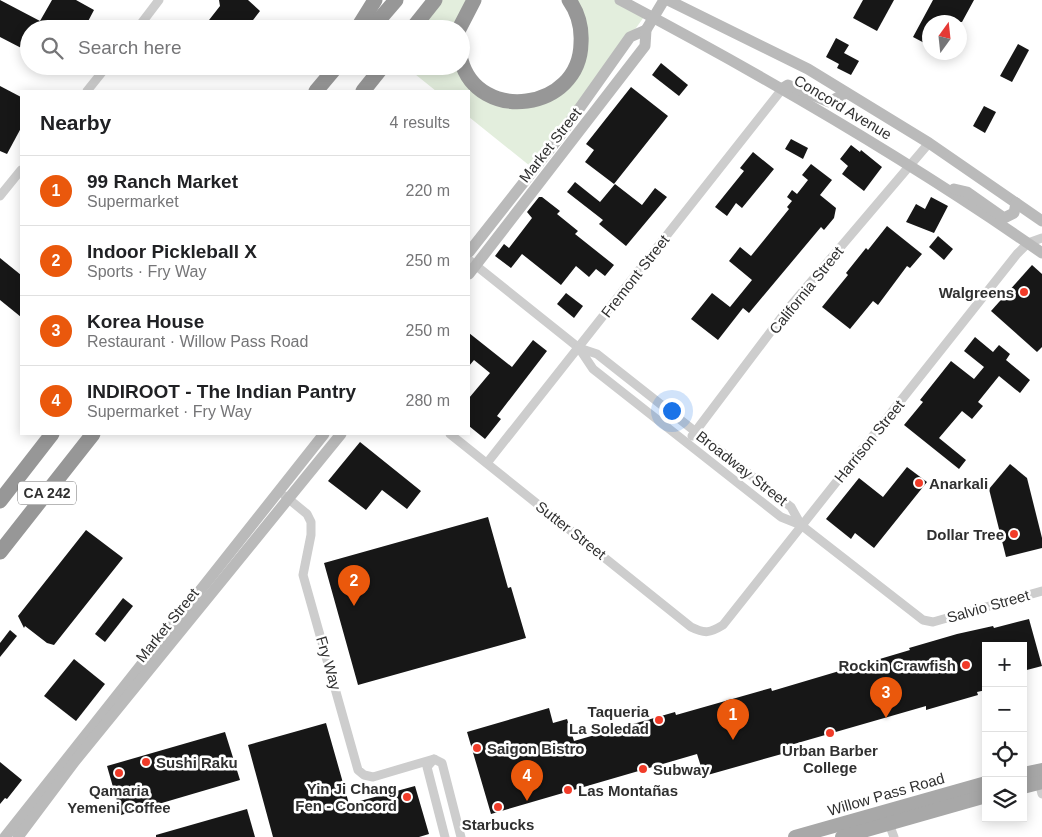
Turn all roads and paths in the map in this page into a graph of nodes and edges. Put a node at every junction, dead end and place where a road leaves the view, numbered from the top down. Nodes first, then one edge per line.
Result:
1 (159, 0) edge
2 (375, 0) edge
3 (396, 0) edge
4 (435, 0) edge
5 (474, 0) edge
6 (570, 0) edge
7 (620, 0) edge
8 (666, 0) edge
9 (654, 18) junction
10 (144, 20) edge
11 (363, 20) edge
12 (379, 20) edge
13 (419, 20) edge
14 (464, 20) edge
15 (646, 30) junction
16 (100, 75) edge
17 (376, 75) edge
18 (469, 75) edge
19 (783, 88) junction
20 (88, 90) edge
21 (364, 90) edge
22 (846, 94) junction
23 (929, 143) junction
24 (912, 165) junction
25 (20, 171) edge
26 (945, 187) junction
27 (2, 190) edge
28 (1016, 203) junction
29 (1042, 221) edge
30 (1042, 238) edge
31 (1028, 243) junction
32 (470, 251) edge
33 (1042, 253) edge
34 (471, 266) edge
35 (578, 348) junction
36 (695, 432) junction
37 (51, 435) edge
38 (92, 435) edge
39 (323, 435) edge
40 (340, 435) edge
41 (451, 435) edge
42 (687, 442) junction
43 (487, 463) junction
44 (278, 492) junction
45 (290, 499) junction
46 (0, 501) edge
47 (801, 525) junction
48 (0, 552) edge
49 (1042, 591) edge
50 (933, 622) joint
51 (691, 627) joint
52 (434, 759) junction
53 (982, 784) edge
54 (982, 797) edge
55 (887, 817) junction
56 (5, 837) edge
57 (18, 837) edge
58 (445, 837) edge
59 (461, 837) edge
60 (795, 837) edge
61 (842, 837) edge
62 (894, 837) edge

1 - 10 street
2 - 11 highway
3 - 12 highway
4 - 13 highway
5 - 14 highway
6 - 18 highway
7 - 9 main road, Concord Avenue
8 - 9 main road, Market Street
8 - 22 main road, Concord Avenue
9 - 15 main road, Market Street
9 - 19 main road, Concord Avenue
15 - 32 main road, Market Street
15 - 34 main road, Market Street
16 - 20 street
17 - 21 highway
19 - 22 main road
19 - 24 main road, Concord Avenue
19 - 35 street, Fremont Street
22 - 23 main road, Concord Avenue
23 - 24 street, California Street
23 - 28 main road, Concord Avenue
24 - 26 main road, Concord Avenue
24 - 36 street, California Street
25 - 27 street
26 - 28 main road
26 - 31 main road, Concord Avenue
28 - 29 main road, Concord Avenue
30 - 31 street, Harrison Street
31 - 33 main road, Concord Avenue
31 - 47 street, Harrison Street
34 - 35 street, Broadway Street
35 - 36 street, Broadway Street
35 - 42 street, Broadway Street
35 - 43 street, Fremont Street
36 - 42 street, California Street
36 - 47 street, Broadway Street
37 - 46 highway, CA 242
38 - 48 highway, CA 242
39 - 44 main road, Market Street
40 - 45 main road, Market Street
41 - 43 street, Sutter Street
42 - 47 street, Broadway Street
43 - 51 street, Sutter Street
44 - 45 street, Fry Way
44 - 56 main road, Market Street
45 - 52 street, Fry Way
45 - 57 main road, Market Street
47 - 50 street, Broadway Street
47 - 51 street, Harrison Street
49 - 50 street, Salvio Street
52 - 58 street
52 - 59 street
53 - 55 main road, Willow Pass Road
54 - 55 main road, Willow Pass Road
55 - 60 main road, Willow Pass Road
55 - 61 main road, Willow Pass Road
55 - 62 street

